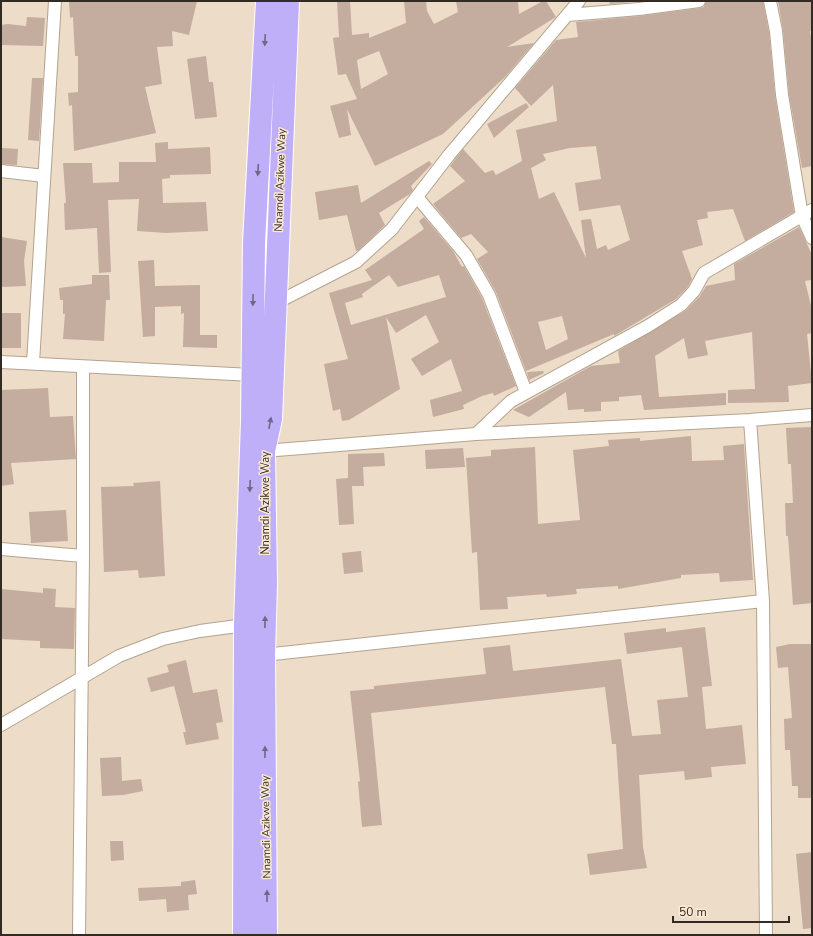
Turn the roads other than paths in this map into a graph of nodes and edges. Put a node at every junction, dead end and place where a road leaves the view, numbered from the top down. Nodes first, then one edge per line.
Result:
1 (55, 1) edge
2 (267, 1) edge
3 (288, 1) edge
4 (579, 1) edge
5 (699, 1) edge
6 (770, 1) edge
7 (568, 15) junction
8 (1, 171) edge
9 (44, 176) junction
10 (417, 197) junction
11 (807, 213) edge
12 (812, 238) edge
13 (276, 303) junction
14 (1, 362) edge
15 (33, 363) junction
16 (82, 367) junction
17 (252, 375) junction
18 (526, 392) junction
19 (812, 415) edge
20 (750, 420) junction
21 (476, 434) junction
22 (264, 451) junction
23 (1, 548) edge
24 (83, 556) junction
25 (763, 600) junction
26 (245, 625) junction
27 (264, 655) junction
28 (80, 678) junction
29 (1, 725) edge
30 (79, 935) edge
31 (244, 935) edge
32 (266, 935) edge
33 (766, 935) edge

1 - 9 street
2 -> 17 highway, Nnamdi Azikwe Way
3 - 13 highway, Nnamdi Azikwe Way
4 - 7 street
5 - 7 street
6 - 11 street
7 - 10 street
8 - 9 street
9 - 15 street
10 - 13 street
10 - 18 street
11 - 12 street
11 - 18 street
22 -> 13 highway, Nnamdi Azikwe Way
14 - 15 street
15 - 16 street
16 - 17 street
16 - 24 street
17 -> 26 highway, Nnamdi Azikwe Way
18 - 21 street
19 - 20 street
20 - 21 street
20 - 25 street
21 - 22 street
27 -> 22 highway, Nnamdi Azikwe Way
23 - 24 street
24 - 28 street
25 - 27 street
25 - 33 street
26 - 28 street
26 - 31 highway, Nnamdi Azikwe Way
32 -> 27 highway, Nnamdi Azikwe Way
28 - 29 street
28 - 30 street

